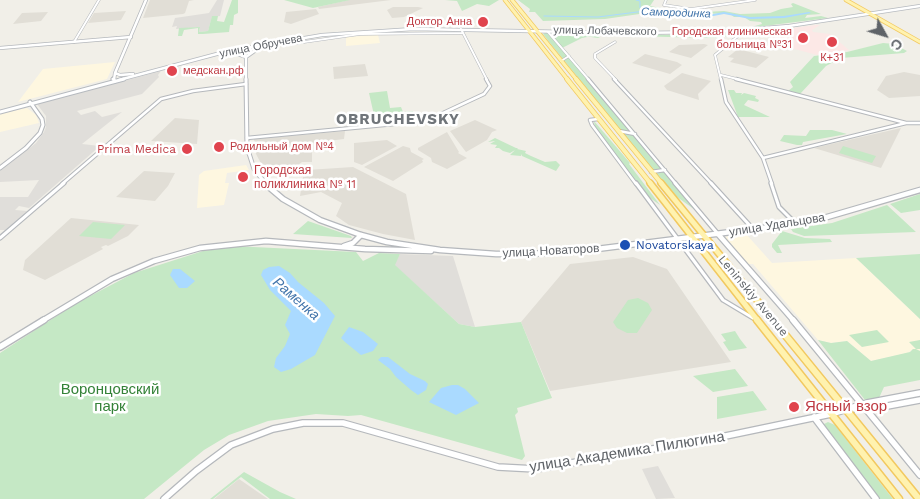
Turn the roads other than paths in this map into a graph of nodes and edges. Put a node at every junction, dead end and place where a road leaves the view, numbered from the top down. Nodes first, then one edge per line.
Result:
1 (99, 0) edge
2 (146, 0) edge
3 (505, 0) edge
4 (512, 0) edge
5 (666, 0) edge
6 (755, 0) edge
7 (846, 0) edge
8 (850, 0) edge
9 (920, 5) edge
10 (872, 13) junction
11 (370, 30) junction
12 (491, 30) junction
13 (529, 30) junction
14 (536, 30) junction
15 (742, 30) junction
16 (462, 31) junction
17 (548, 32) junction
18 (322, 34) junction
19 (130, 37) junction
20 (284, 40) junction
21 (920, 40) edge
22 (74, 42) junction
23 (615, 42) dead end
24 (268, 43) junction
25 (0, 48) edge
26 (217, 54) junction
27 (247, 56) junction
28 (569, 56) junction
29 (561, 61) junction
30 (115, 73) junction
31 (133, 74) junction
32 (720, 75) junction
33 (124, 78) junction
34 (114, 80) junction
35 (246, 84) junction
36 (30, 103) junction
37 (0, 111) edge
38 (598, 119) junction
39 (920, 123) edge
40 (906, 124) junction
41 (617, 130) junction
42 (635, 134) junction
43 (247, 138) junction
44 (763, 158) junction
45 (0, 168) edge
46 (665, 170) junction
47 (651, 172) junction
48 (920, 190) edge
49 (796, 224) junction
50 (753, 229) junction
51 (718, 234) junction
52 (361, 235) junction
53 (703, 236) junction
54 (691, 237) junction
55 (0, 238) edge
56 (676, 240) junction
57 (335, 246) junction
58 (440, 250) junction
59 (756, 319) junction
60 (0, 347) edge
61 (920, 393) edge
62 (920, 400) edge
63 (864, 406) junction
64 (846, 409) junction
65 (831, 414) junction
66 (814, 417) junction
67 (920, 475) edge
68 (164, 499) edge
69 (876, 499) edge
70 (899, 499) edge
71 (919, 499) edge

1 - 22 street
2 - 19 street
3 - 13 main road, Leninskiy Avenue
4 - 14 main road, Leninskiy Avenue
5 - 6 street
7 - 10 main road
8 - 10 main road
9 - 10 street, улица Лобачевского
10 - 15 street, улица Лобачевского
10 - 21 main road
11 - 12 street, улица Обручева
11 - 16 street, улица Обручева
11 - 18 street, улица Обручева
12 - 13 street, улица Обручева
12 - 16 street, улица Обручева
13 - 14 street, улица Лобачевского
13 - 38 main road, Leninskiy Avenue
14 - 15 street, улица Лобачевского
14 - 17 street, улица Лобачевского
14 - 29 main road, Leninskiy Avenue
15 - 17 street, улица Лобачевского
15 - 32 street
16 - 20 street
16 - 43 street
17 - 28 street
18 - 20 street, улица Обручева
18 - 31 street, улица Обручева
19 - 22 street
19 - 30 street
20 - 24 street, улица Обручева
22 - 25 street
23 - 50 street
24 - 26 street, улица Обручева
24 - 27 street
26 - 27 street
26 - 33 street, улица Обручева
27 - 35 street, улица Новаторов
28 - 29 street
28 - 42 street
29 - 41 main road, Leninskiy Avenue
30 - 31 street
30 - 34 street
31 - 33 street, улица Обручева
32 - 40 street
32 - 44 street
33 - 34 street, улица Обручева
34 - 36 street, улица Обручева
35 - 43 street, улица Новаторов
35 - 55 street
36 - 37 street, улица Обручева
36 - 45 street
38 - 54 main road, Leninskiy Avenue
38 - 56 street
39 - 40 street
40 - 44 street
41 - 42 street
41 - 47 main road, Leninskiy Avenue
42 - 46 street
43 - 52 street, улица Новаторов
44 - 49 street
46 - 47 street
46 - 51 street
47 - 53 main road, Leninskiy Avenue
48 - 49 street, улица Удальцова
49 - 50 street, улица Удальцова
50 - 51 street, улица Удальцова
51 - 53 street, улица Удальцова
51 - 63 street
52 - 57 street
52 - 58 street, улица Новаторов
53 - 54 street, улица Удальцова
53 - 64 main road, Leninskiy Avenue
54 - 56 street, улица Новаторов
54 - 59 main road, Leninskiy Avenue
56 - 58 street, улица Новаторов
56 - 59 street
57 - 58 street, улица Новаторов
57 - 60 street, улица Новаторов
59 - 65 main road, Leninskiy Avenue
61 - 63 street
62 - 63 street
63 - 64 street, улица Академика Пилюгина
63 - 67 street
64 - 65 street, улица Академика Пилюгина
64 - 71 main road, Leninskiy Avenue
65 - 66 street, улица Академика Пилюгина
65 - 70 main road, Leninskiy Avenue
66 - 68 street, улица Академика Пилюгина
66 - 69 street

